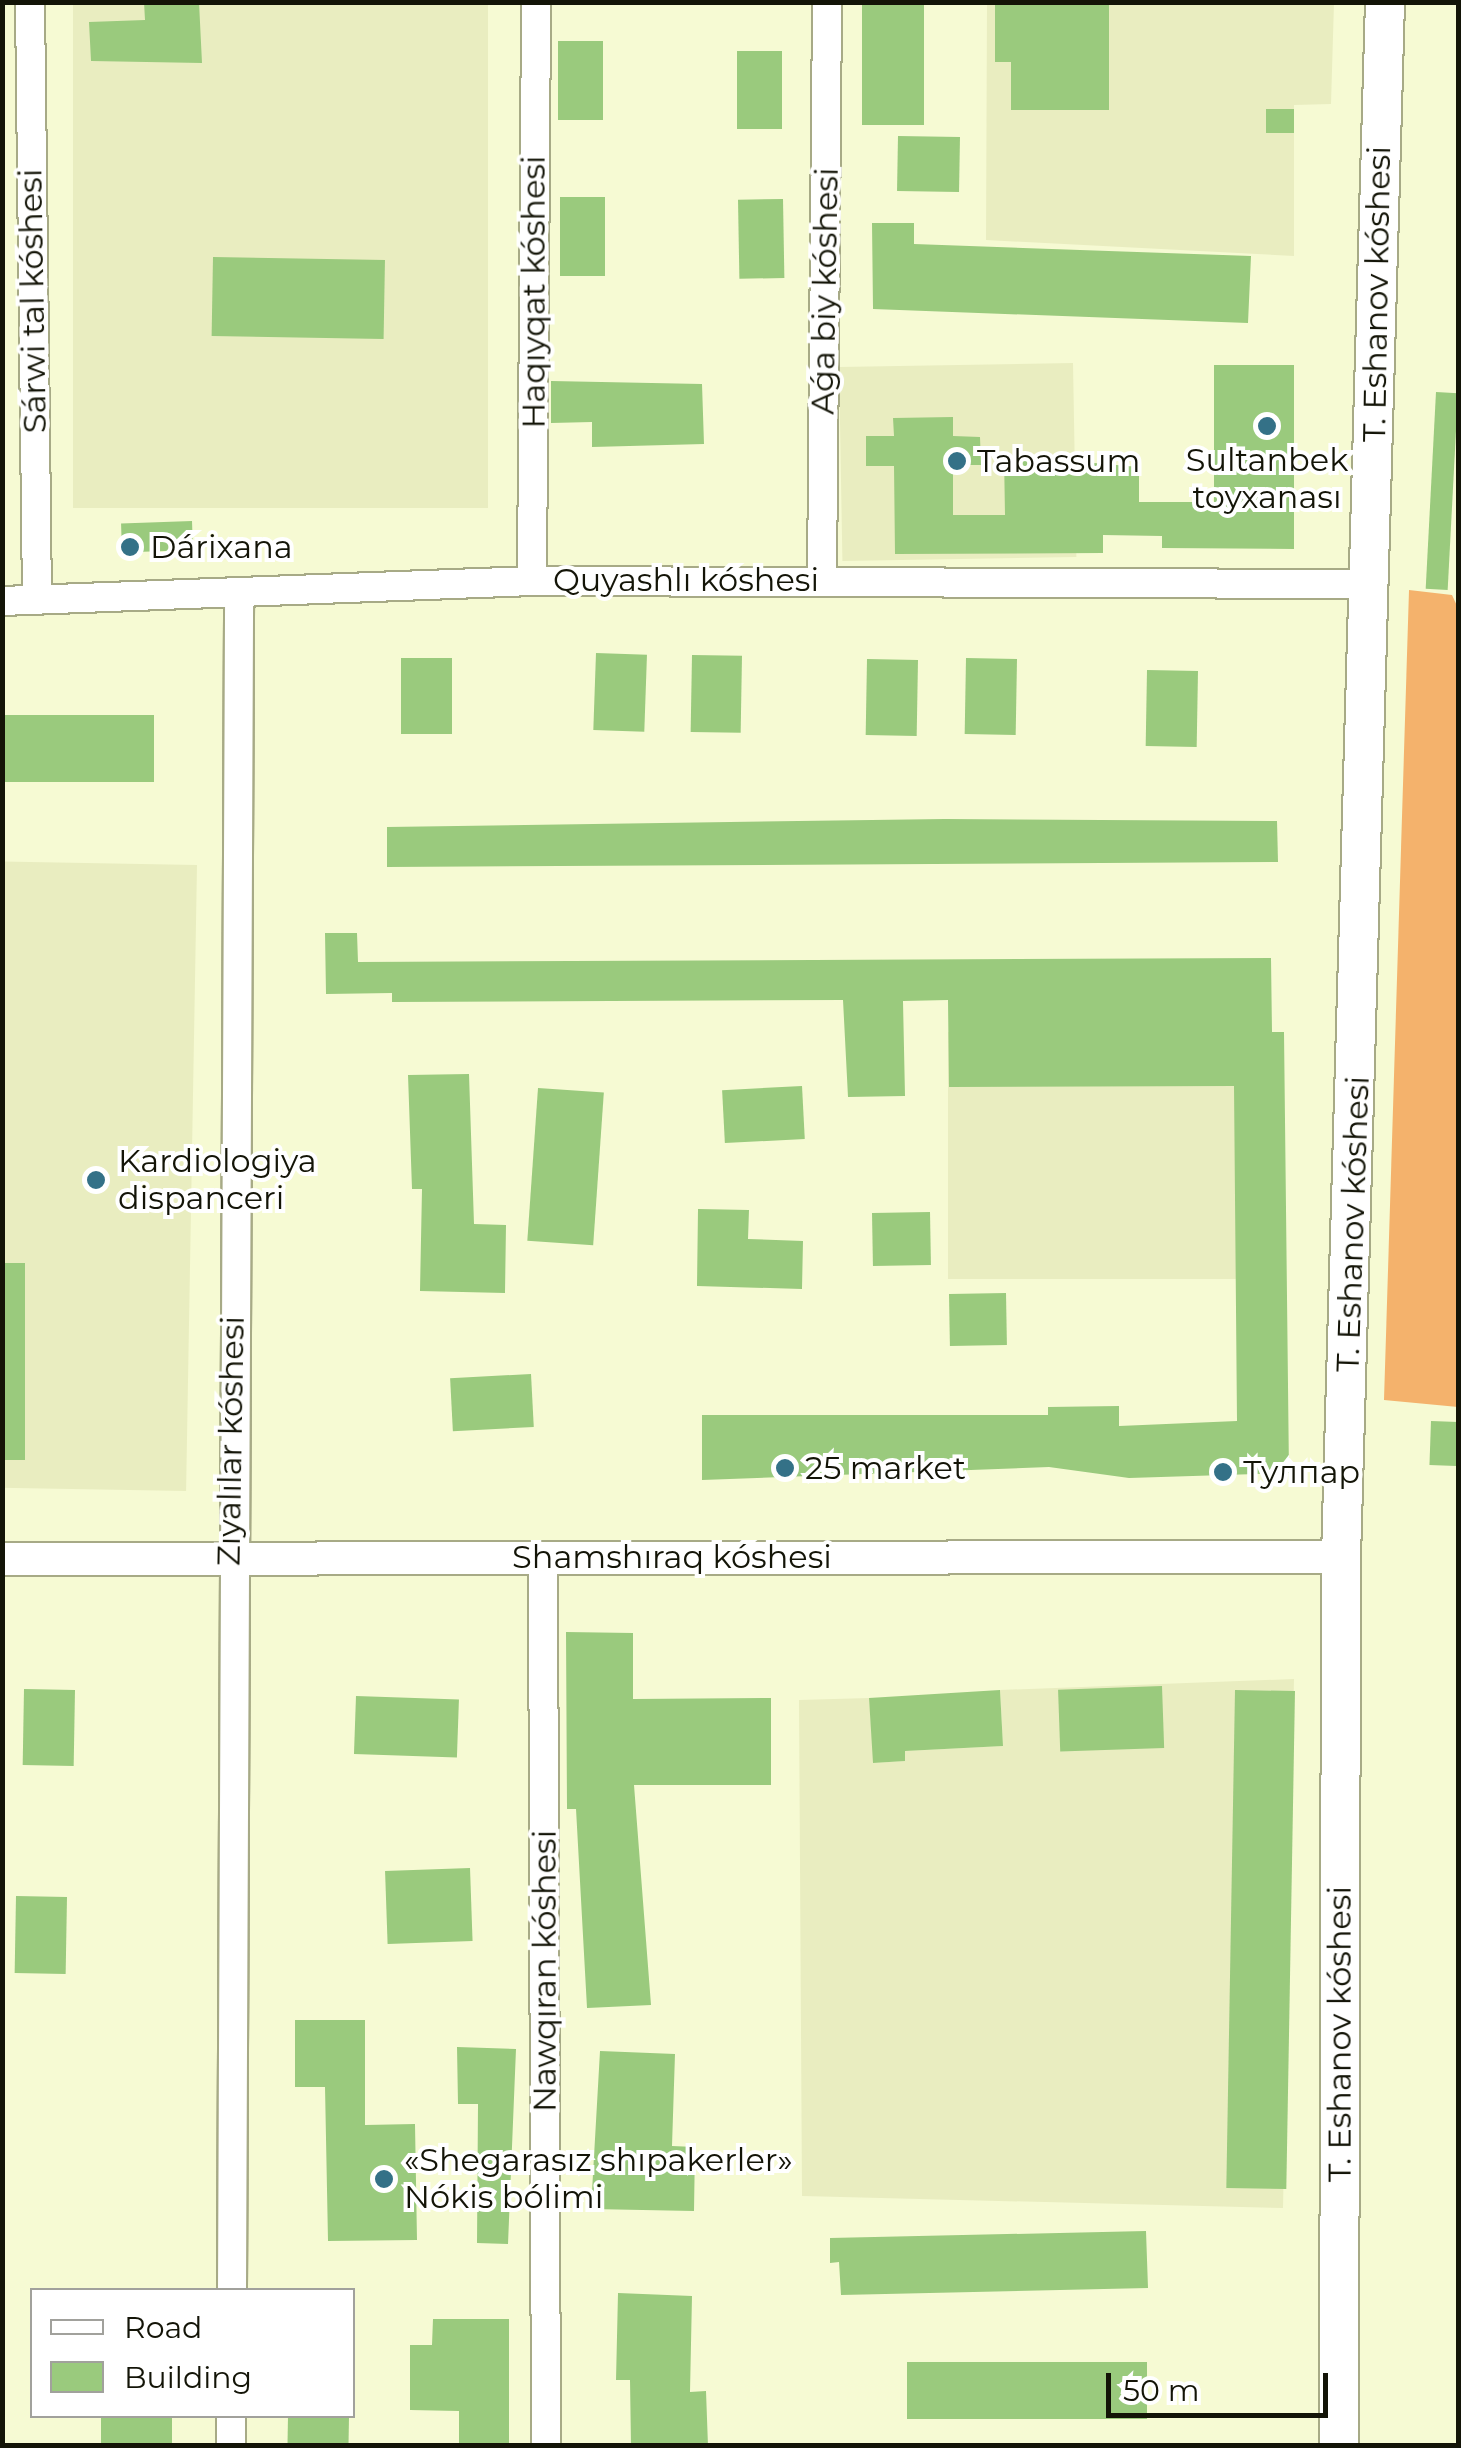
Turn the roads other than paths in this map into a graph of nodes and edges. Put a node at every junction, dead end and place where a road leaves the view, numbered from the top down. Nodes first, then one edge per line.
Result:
1 (30, 2) edge
2 (536, 2) edge
3 (828, 2) edge
4 (1385, 2) edge
5 (822, 578) junction
6 (532, 581) junction
7 (1370, 584) junction
8 (239, 592) junction
9 (2, 600) edge
10 (37, 600) junction
11 (543, 1557) junction
12 (1342, 1557) junction
13 (2, 1559) edge
14 (230, 1560) junction
15 (232, 2288) edge
16 (231, 2418) edge
17 (230, 2446) edge
18 (546, 2446) edge
19 (1340, 2446) edge

1 - 10 street, Sárwi tal kóshesi
2 - 6 street, Haqıyqat kóshesi
3 - 5 street, Aǵa biy kóshesi
4 - 7 main road, T. Eshanov kóshesi
5 - 6 street, Quyashlı kóshesi
5 - 7 street, Quyashlı kóshesi
6 - 8 street, Quyashlı kóshesi
7 - 12 main road, T. Eshanov kóshesi
8 - 10 street, Quyashlı kóshesi
8 - 14 street, Zıyalılar kóshesi
9 - 10 street, Quyashlı kóshesi
11 - 12 street, Shamshıraq kóshesi
11 - 14 street, Shamshıraq kóshesi
11 - 18 street, Nawqıran kóshesi
12 - 19 main road, T. Eshanov kóshesi
13 - 14 street, Shamshıraq kóshesi
14 - 15 street, Zıyalılar kóshesi
16 - 17 street

